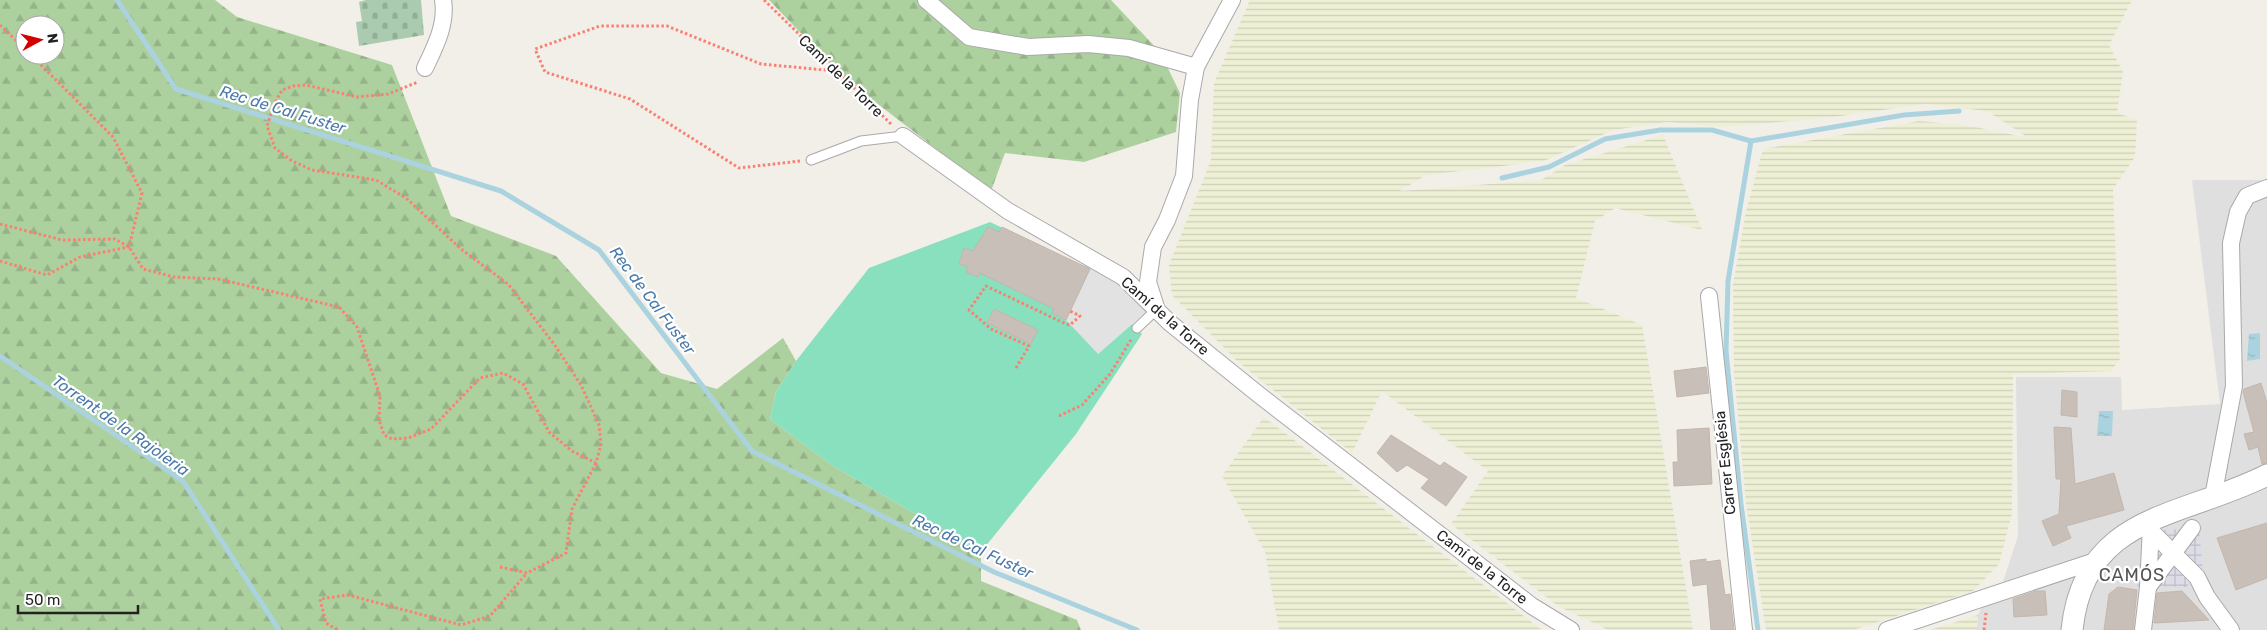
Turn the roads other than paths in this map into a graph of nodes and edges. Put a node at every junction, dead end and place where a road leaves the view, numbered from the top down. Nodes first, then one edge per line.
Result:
1 (443, 0) edge
2 (926, 0) edge
3 (1232, 0) edge
4 (1196, 67) junction
5 (426, 68) road end
6 (903, 136) joint
7 (811, 160) road end
8 (2267, 188) edge
9 (1709, 296) dead end
10 (1157, 309) junction
11 (1137, 328) road end
12 (2267, 475) edge
13 (2213, 497) junction
14 (2151, 526) junction
15 (2192, 528) dead end
16 (2173, 554) junction
17 (2095, 561) junction
18 (2050, 574) junction
19 (2082, 586) junction
20 (2148, 587) junction
21 (1571, 630) edge
22 (1744, 630) edge
23 (1886, 630) edge
24 (2072, 630) edge
25 (2143, 630) edge
26 (2232, 630) edge

1 - 5 street
2 - 4 street
3 - 4 street
4 - 10 street
6 - 7 lane
6 - 10 street, Camí de la Torre
8 - 13 street
9 - 22 street, Carrer Església
10 - 11 lane
10 - 21 street, Camí de la Torre
12 - 13 street
13 - 14 street
14 - 16 street
14 - 17 street
14 - 20 street
15 - 16 street
16 - 20 street
16 - 26 street
17 - 18 street
17 - 19 street
18 - 19 street
18 - 23 street
19 - 24 street
20 - 25 street

